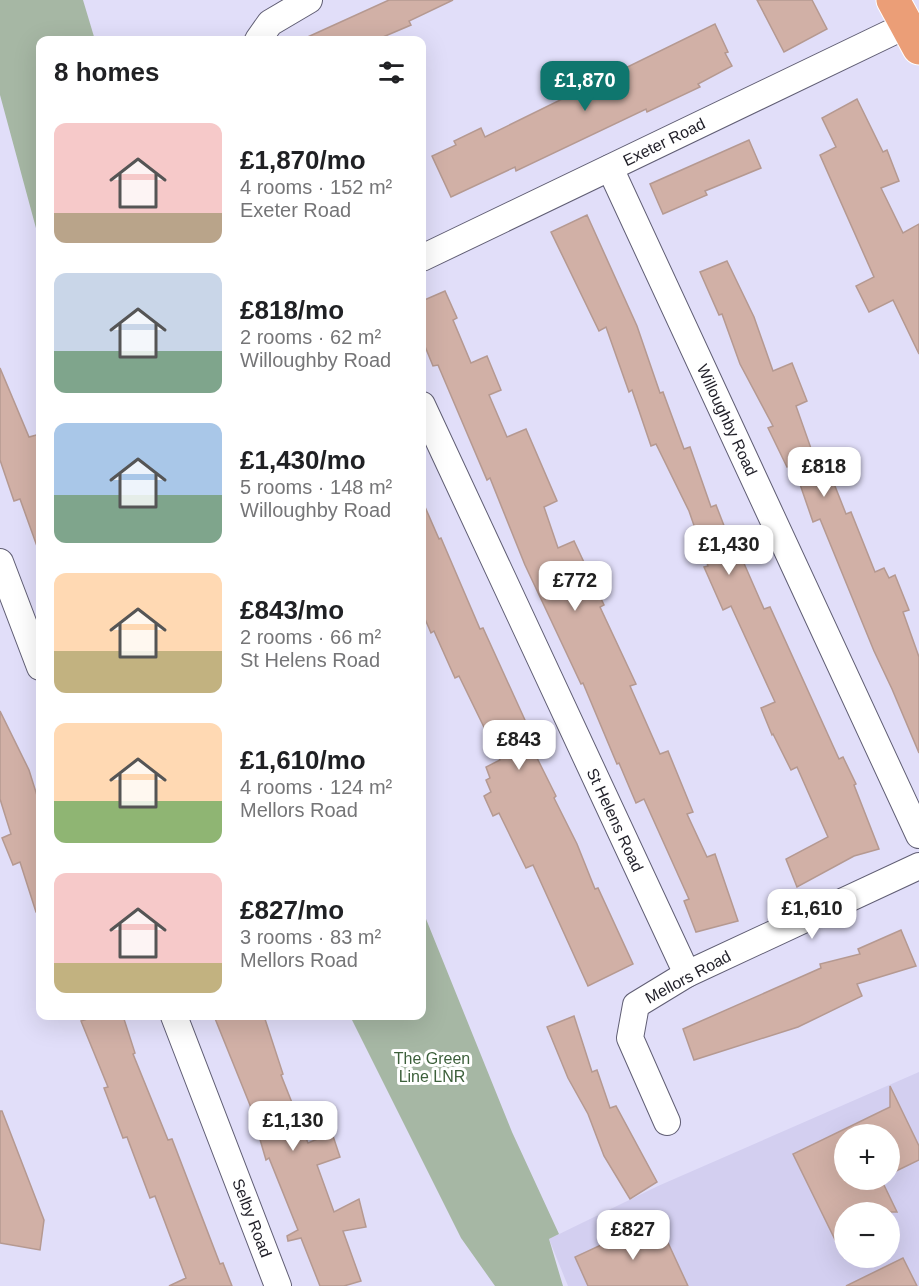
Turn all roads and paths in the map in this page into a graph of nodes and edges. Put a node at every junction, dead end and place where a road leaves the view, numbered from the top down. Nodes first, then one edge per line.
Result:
1 (309, 0) edge
2 (906, 24) edge
3 (261, 36) edge
4 (610, 168) junction
5 (426, 256) edge
6 (426, 414) edge
7 (0, 562) edge
8 (36, 656) edge
9 (919, 835) edge
10 (919, 866) edge
11 (687, 974) junction
12 (176, 1020) edge
13 (667, 1122) dead end
14 (278, 1286) edge

1 - 3 street
2 - 4 street, Exeter Road
4 - 5 street, Exeter Road
4 - 9 street, Willoughby Road
6 - 11 street, St Helens Road
7 - 8 street
10 - 11 street, Mellors Road
11 - 13 street, Mellors Road
12 - 14 street, Selby Road

